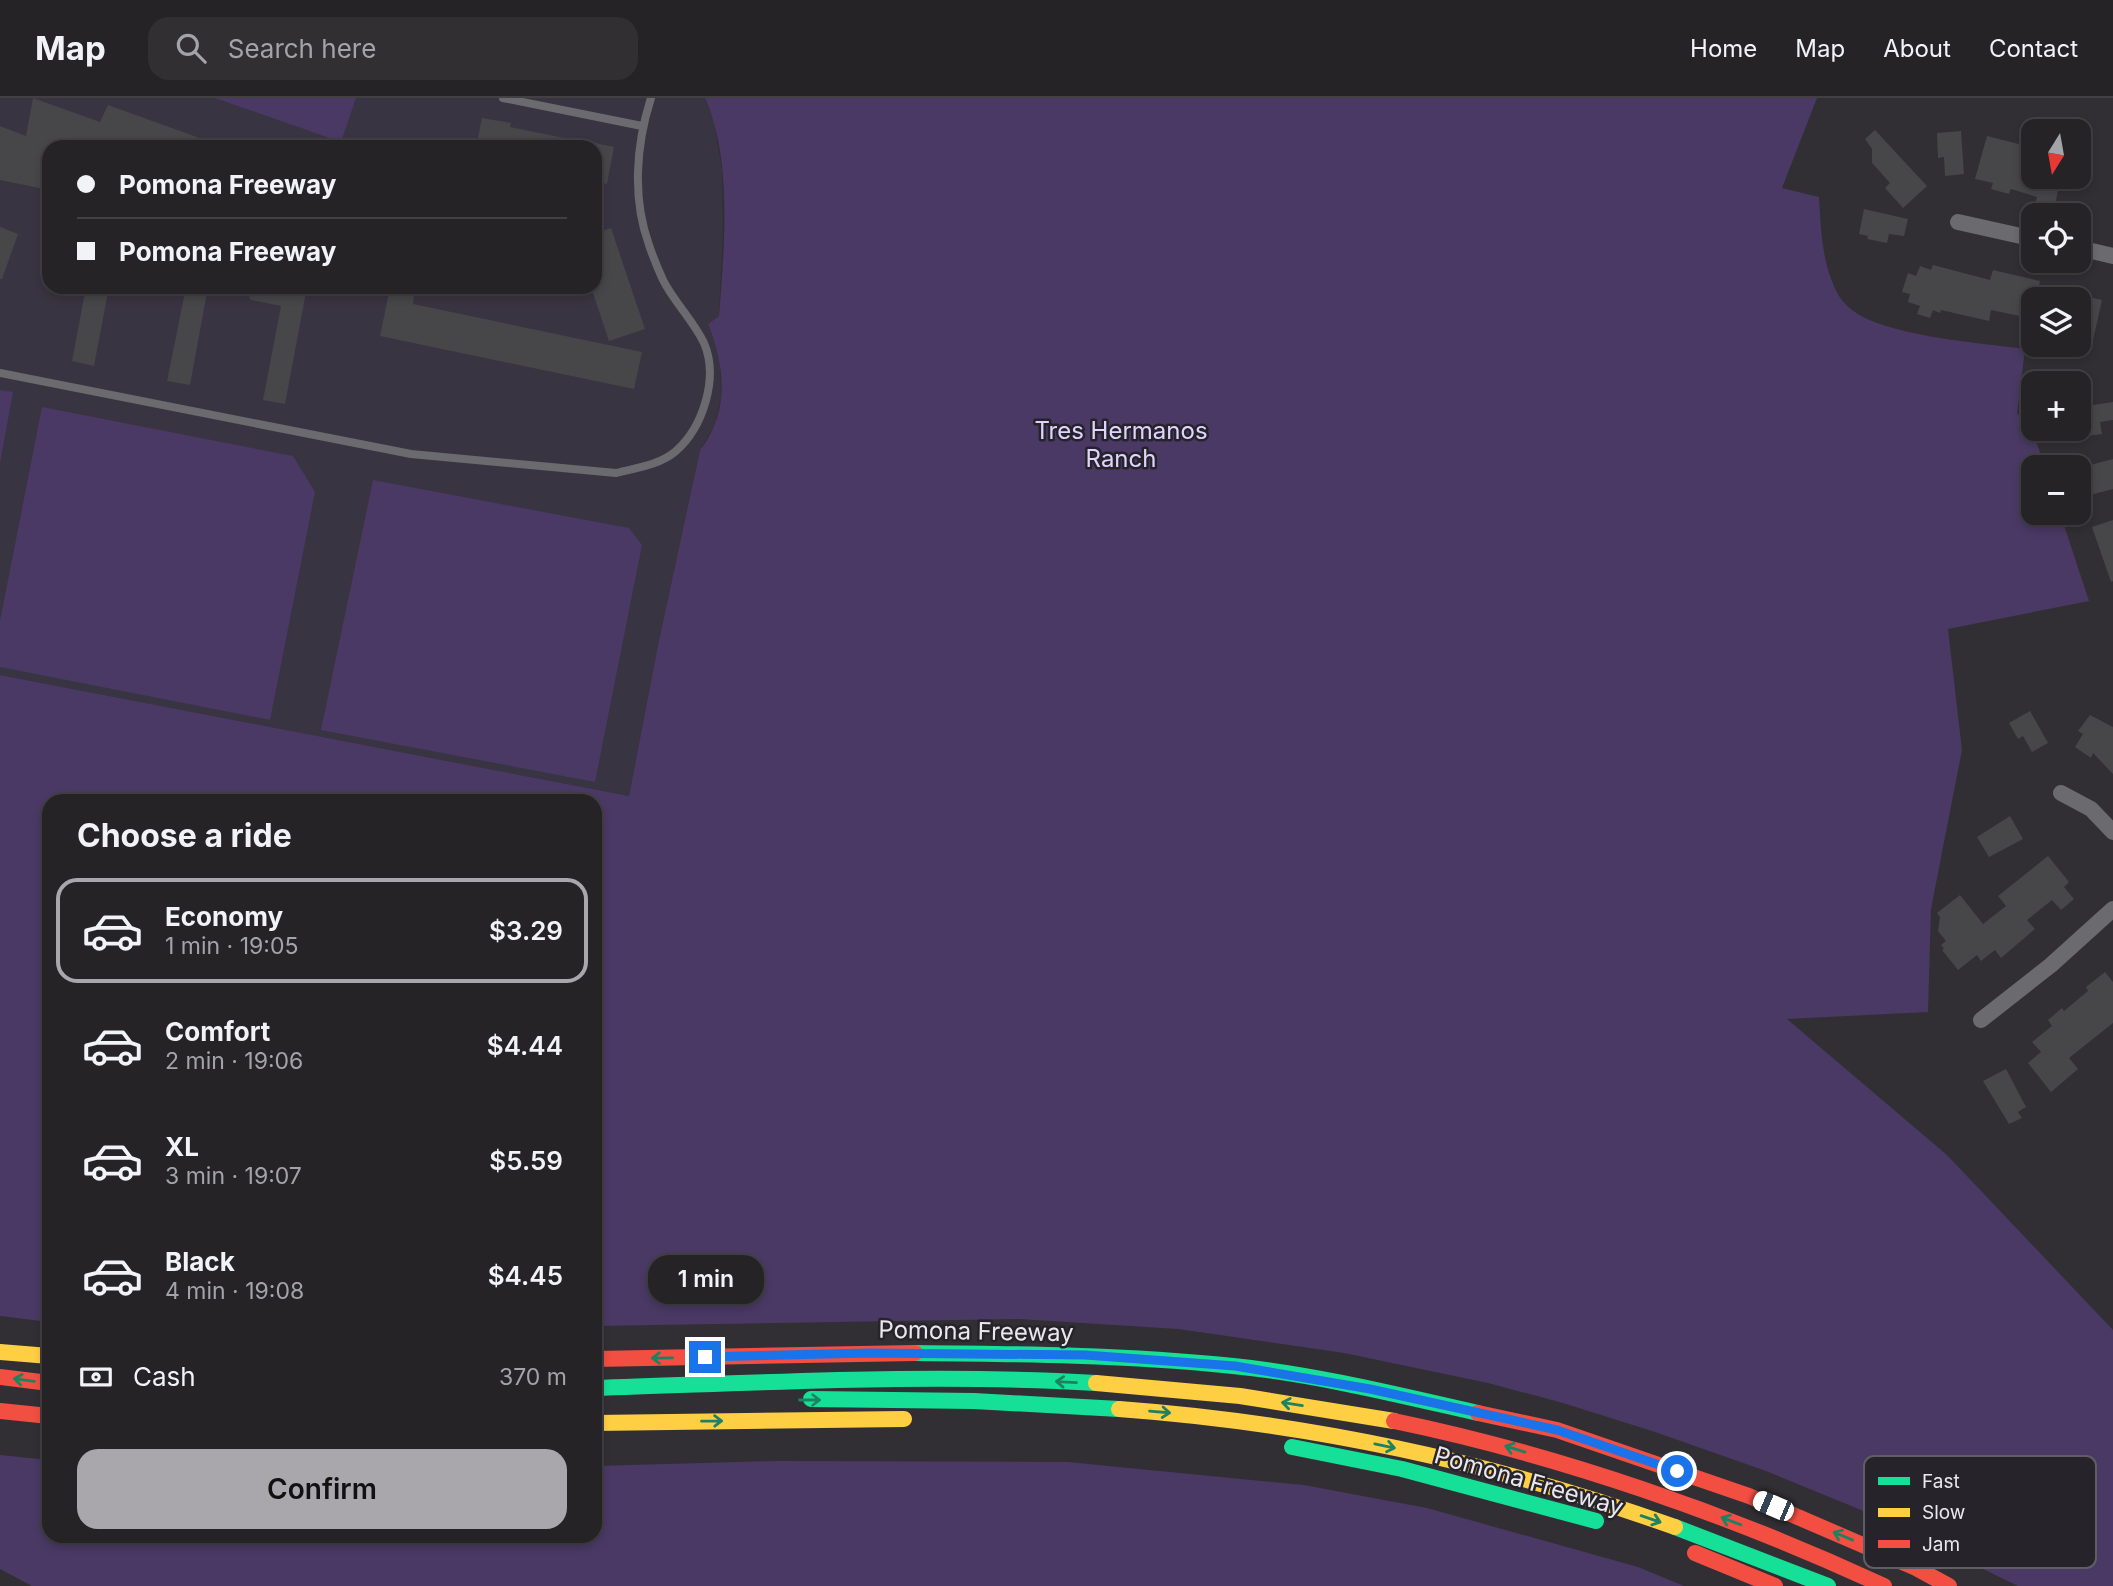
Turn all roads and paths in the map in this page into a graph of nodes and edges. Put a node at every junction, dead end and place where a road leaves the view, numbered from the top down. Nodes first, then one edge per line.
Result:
1 (503, 98) edge
2 (651, 98) edge
3 (642, 126) junction
4 (1958, 222) dead end
5 (2021, 236) edge
6 (2091, 251) edge
7 (2113, 256) edge
8 (0, 373) edge
9 (2061, 793) dead end
10 (2113, 832) edge
11 (2113, 909) edge
12 (1981, 1020) dead end
13 (0, 1352) edge
14 (42, 1355) edge
15 (602, 1359) edge
16 (0, 1377) edge
17 (42, 1382) edge
18 (602, 1388) edge
19 (0, 1393) edge
20 (42, 1397) edge
21 (801, 1400) dead end
22 (677, 1401) dead end
23 (602, 1402) edge
24 (0, 1410) edge
25 (42, 1415) edge
26 (921, 1418) dead end
27 (1003, 1419) dead end
28 (602, 1423) edge
29 (1607, 1525) dead end
30 (1864, 1546) edge
31 (1686, 1550) dead end
32 (1916, 1568) edge
33 (1774, 1586) edge
34 (1828, 1586) edge
35 (1884, 1586) edge
36 (1949, 1586) edge

1 - 3 lane
2 - 3 lane
3 - 8 lane
4 - 5 street
6 - 7 street
9 - 10 street
11 - 12 street
13 - 14 highway
30 -> 15 highway, Pomona Freeway
17 -> 16 highway
35 -> 18 highway
19 - 20 highway
21 -> 34 highway
22 - 23 highway
24 - 25 highway
28 -> 26 highway
27 - 29 highway, Pomona Freeway
31 - 33 highway
36 -> 32 highway, Pomona Freeway

